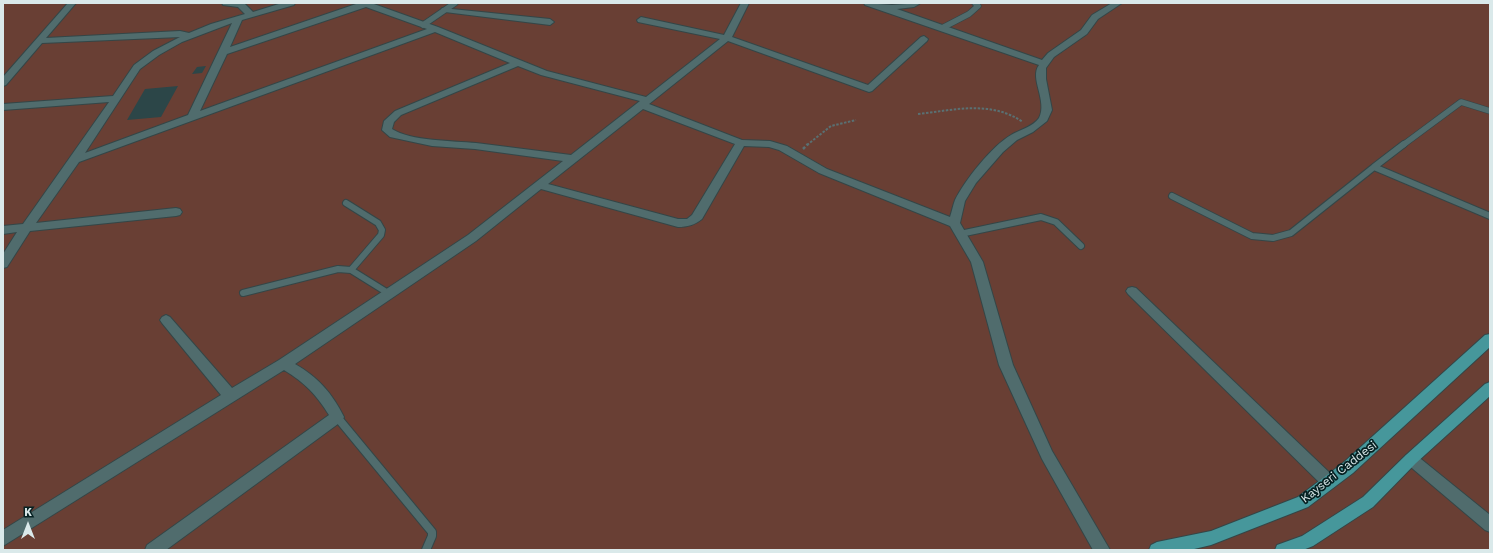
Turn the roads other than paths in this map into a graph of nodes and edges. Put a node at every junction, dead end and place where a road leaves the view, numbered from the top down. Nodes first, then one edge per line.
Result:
1 (72, 3) edge
2 (226, 3) edge
3 (291, 3) edge
4 (455, 3) edge
5 (745, 3) edge
6 (868, 3) edge
7 (917, 3) edge
8 (975, 3) edge
9 (1118, 3) edge
10 (242, 4) edge
11 (364, 4) edge
12 (879, 6) junction
13 (445, 10) junction
14 (251, 15) junction
15 (239, 18) junction
16 (641, 20) dead end
17 (550, 22) dead end
18 (423, 25) junction
19 (942, 28) junction
20 (435, 29) junction
21 (190, 36) junction
22 (727, 38) junction
23 (924, 39) dead end
24 (39, 41) junction
25 (223, 52) junction
26 (517, 62) junction
27 (1044, 64) junction
28 (3, 83) edge
29 (116, 99) junction
30 (644, 103) junction
31 (3, 107) edge
32 (1490, 111) edge
33 (192, 118) junction
34 (741, 143) junction
35 (574, 159) junction
36 (75, 160) junction
37 (1374, 167) junction
38 (539, 185) junction
39 (1172, 196) dead end
40 (346, 203) dead end
41 (176, 212) dead end
42 (1490, 216) edge
43 (954, 223) junction
44 (26, 228) junction
45 (3, 230) edge
46 (960, 234) junction
47 (1081, 246) dead end
48 (3, 264) edge
49 (351, 270) junction
50 (1132, 291) dead end
51 (243, 293) dead end
52 (388, 293) junction
53 (166, 320) dead end
54 (1490, 339) edge
55 (284, 364) junction
56 (1490, 388) edge
57 (230, 396) junction
58 (337, 417) junction
59 (1411, 459) junction
60 (1329, 482) junction
61 (1490, 525) edge
62 (3, 539) edge
63 (153, 550) edge
64 (426, 550) edge
65 (1102, 550) edge
66 (1157, 550) edge
67 (1283, 550) edge

1 - 24 street
2 - 10 street
3 - 14 street
4 - 13 lane
5 - 22 street
6 - 12 street
7 - 12 street
8 - 19 lane
9 - 27 street
10 - 14 street
11 - 18 street
11 - 25 street
12 - 19 street
13 - 17 street
13 - 18 lane
14 - 15 street
15 - 21 street
15 - 25 street
16 - 22 street
18 - 20 street
19 - 27 street
20 - 26 street
20 - 33 street
21 - 24 street
21 - 29 street
22 - 23 street
22 - 30 street
24 - 28 street
25 - 33 street
26 - 30 street
26 - 35 street
27 - 43 street
29 - 31 street
29 - 36 street
30 - 34 street
30 - 35 street
32 - 37 lane
33 - 36 street
34 - 38 street
34 - 43 street
35 - 38 street
36 - 44 street
37 - 39 lane
37 - 42 lane
38 - 52 street
40 - 49 lane
41 - 44 street
43 - 46 street
44 - 45 street
44 - 48 street
46 - 47 lane
46 - 65 street
49 - 51 lane
49 - 52 lane
50 - 60 street
52 - 55 street
53 - 57 street
54 - 60 main road, Kayseri Caddesi
55 - 57 street
55 - 58 street
56 - 59 main road
57 - 62 street
58 - 63 street
58 - 64 lane
59 - 61 street
59 - 67 main road
60 - 66 main road, Kayseri Caddesi

